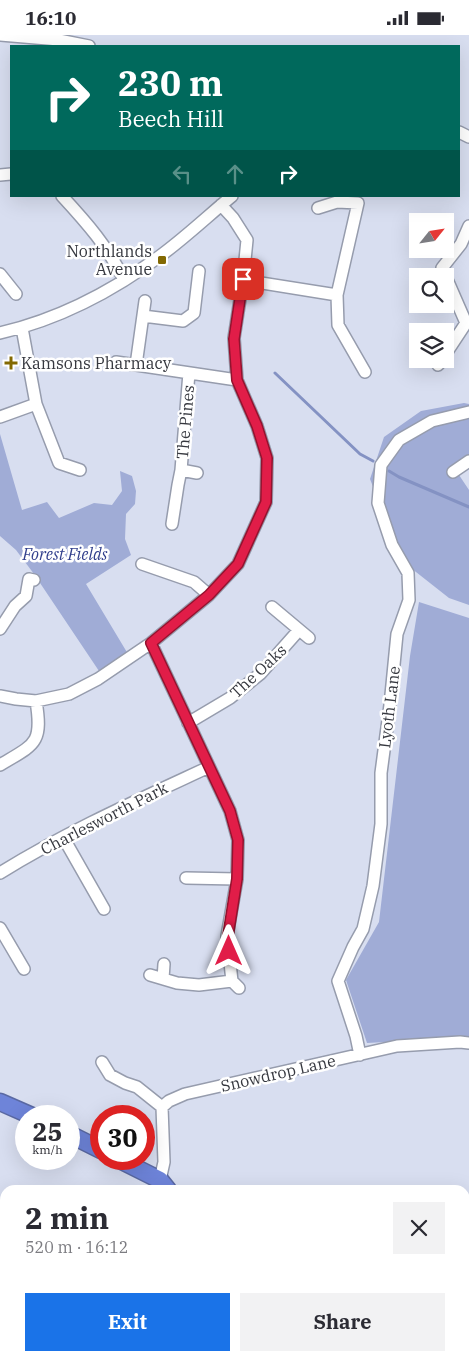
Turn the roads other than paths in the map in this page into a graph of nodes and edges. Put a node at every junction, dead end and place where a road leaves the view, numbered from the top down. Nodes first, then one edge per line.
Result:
1 (0, 35) edge
2 (83, 45) edge
3 (63, 197) edge
4 (231, 197) edge
5 (221, 205) junction
6 (318, 208) dead end
7 (469, 225) edge
8 (199, 271) dead end
9 (0, 274) edge
10 (243, 279) junction
11 (124, 280) junction
12 (16, 294) dead end
13 (338, 295) junction
14 (145, 301) dead end
15 (143, 316) junction
16 (468, 323) edge
17 (22, 328) junction
18 (0, 333) edge
19 (454, 342) edge
20 (116, 362) dead end
21 (136, 365) junction
22 (365, 372) dead end
23 (189, 373) junction
24 (237, 380) junction
25 (36, 404) junction
26 (469, 412) edge
27 (0, 417) edge
28 (469, 461) edge
29 (80, 470) dead end
30 (181, 470) junction
31 (198, 473) dead end
32 (453, 473) dead end
33 (172, 523) dead end
34 (142, 565) dead end
35 (34, 580) dead end
36 (209, 595) junction
37 (272, 607) dead end
38 (0, 629) edge
39 (299, 630) junction
40 (309, 638) dead end
41 (151, 643) junction
42 (0, 696) edge
43 (36, 701) junction
44 (188, 723) junction
45 (0, 765) edge
46 (209, 767) junction
47 (63, 837) junction
48 (0, 873) edge
49 (193, 875) dead end
50 (237, 879) junction
51 (104, 909) dead end
52 (0, 928) edge
53 (164, 965) dead end
54 (24, 969) dead end
55 (150, 975) dead end
56 (163, 979) junction
57 (469, 1043) edge
58 (360, 1055) junction
59 (102, 1063) dead end
60 (0, 1102) edge
61 (162, 1107) junction
62 (15, 1109) edge
63 (137, 1170) edge
64 (164, 1185) edge

1 - 2 street
3 - 11 street
4 - 5 street
5 - 10 street
5 - 11 street
6 - 13 street
7 - 16 street
8 - 15 street
9 - 12 street
10 - 13 street
10 - 24 street
11 - 17 street
13 - 22 street
14 - 15 street
15 - 21 street
16 - 19 street
17 - 18 street
17 - 25 street
20 - 21 street
21 - 23 street
23 - 24 street
23 - 30 street, The Pines
24 - 36 street
25 - 27 street
25 - 29 street
26 - 58 street, Lyoth Lane
28 - 32 street
30 - 31 street, The Pines
30 - 33 street, The Pines
34 - 36 street
35 - 38 street
36 - 41 street
37 - 39 street, The Oaks
39 - 40 street, The Oaks
39 - 44 street, The Oaks
41 - 43 street
41 - 44 street
42 - 43 street
43 - 45 street
44 - 46 street
46 - 47 street, Charlesworth Park
46 - 50 street
47 - 48 street, Charlesworth Park
47 - 51 street
49 - 50 street
50 - 56 street
52 - 54 street
53 - 56 street
55 - 56 street
57 - 58 street, Snowdrop Lane
58 - 61 street, Snowdrop Lane
59 - 61 street
60 - 62 highway
61 - 64 street
63 - 64 highway

